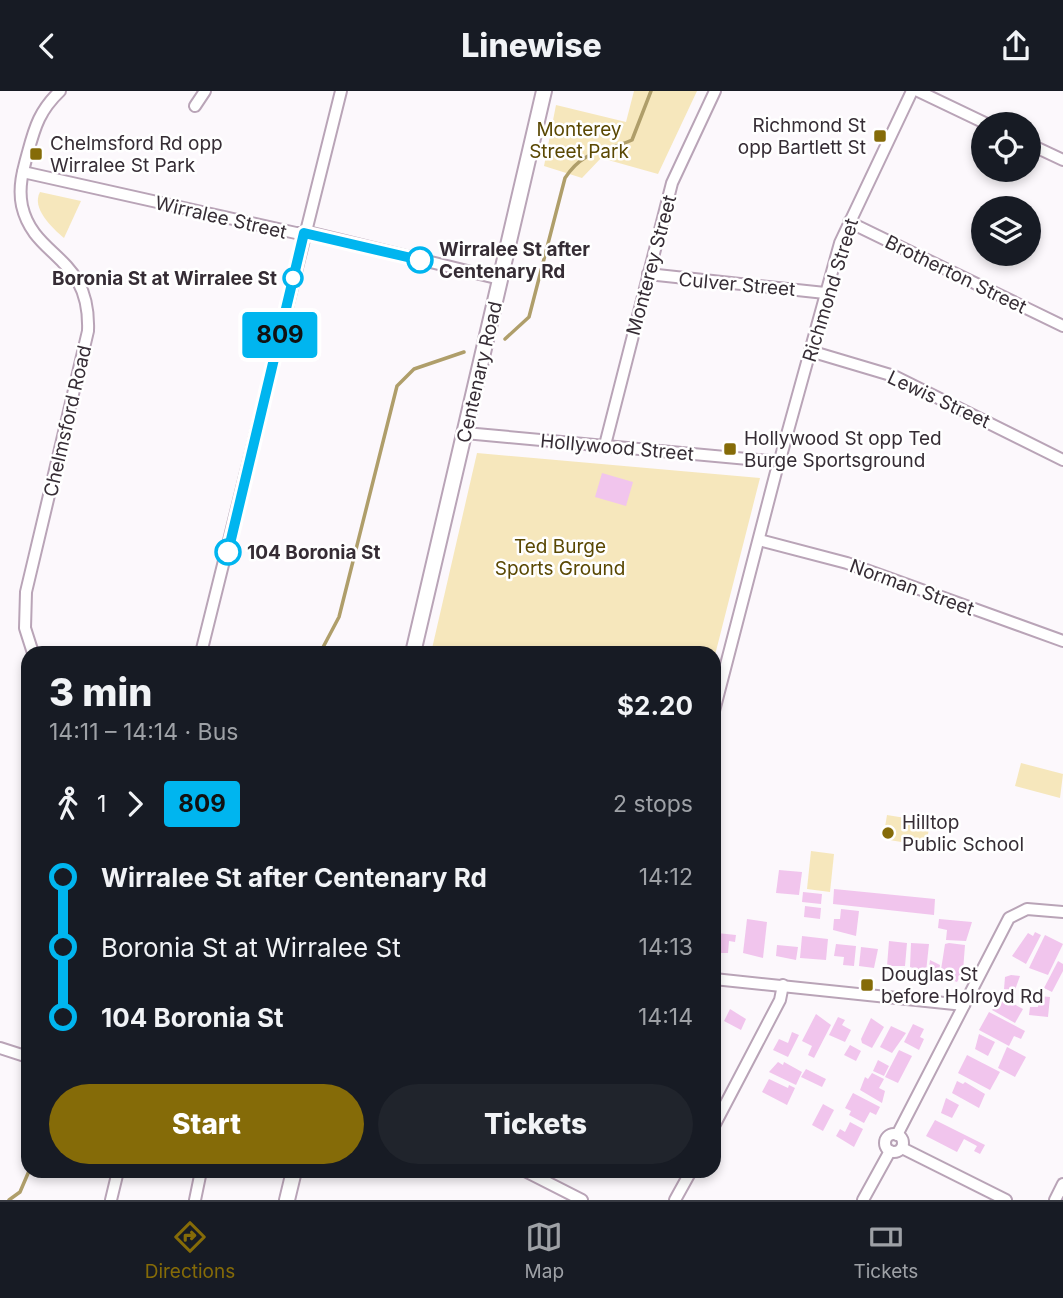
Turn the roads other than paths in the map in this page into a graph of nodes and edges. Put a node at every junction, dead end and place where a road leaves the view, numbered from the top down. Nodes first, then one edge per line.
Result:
1 (60, 91) edge
2 (205, 91) edge
3 (341, 91) edge
4 (544, 91) edge
5 (715, 91) edge
6 (912, 91) edge
7 (918, 91) edge
8 (195, 106) dead end
9 (971, 116) edge
10 (1041, 150) edge
11 (1063, 160) edge
12 (23, 172) junction
13 (849, 222) junction
14 (304, 233) junction
15 (648, 274) junction
16 (500, 279) junction
17 (825, 293) junction
18 (1063, 326) edge
19 (810, 351) junction
20 (465, 433) junction
21 (605, 445) junction
22 (780, 456) junction
23 (1063, 460) edge
24 (769, 461) junction
25 (776, 472) junction
26 (759, 540) junction
27 (1063, 641) edge
28 (31, 646) edge
29 (203, 646) edge
30 (416, 646) edge
31 (721, 684) edge
32 (1063, 912) edge
33 (721, 980) edge
34 (783, 985) junction
35 (964, 1005) junction
36 (0, 1048) edge
37 (21, 1055) edge
38 (721, 1113) edge
39 (897, 1135) junction
40 (902, 1148) junction
41 (890, 1151) junction
42 (116, 1178) edge
43 (200, 1178) edge
44 (292, 1178) edge
45 (539, 1178) edge
46 (687, 1178) edge
47 (1063, 1184) edge
48 (111, 1200) edge
49 (195, 1200) edge
50 (287, 1200) edge
51 (582, 1200) edge
52 (675, 1200) edge
53 (863, 1200) edge
54 (1006, 1200) edge
55 (1055, 1200) edge

1 - 12 street, Chelmsford Road
2 - 8 street
3 - 14 street
4 - 16 main road, Centenary Road
5 - 15 street, Monterey Street
6 - 13 street, Richmond Street
7 - 9 street
10 - 11 street
12 - 14 street, Wirralee Street
12 - 28 street, Chelmsford Road
13 - 17 street, Richmond Street
13 - 18 street, Brotherton Street
14 - 16 street, Wirralee Street
14 - 29 street
15 - 17 street, Culver Street
15 - 21 street, Monterey Street
16 - 20 main road, Centenary Road
17 - 19 street, Richmond Street
19 - 22 street, Richmond Street
19 - 23 street, Lewis Street
20 - 21 street, Hollywood Street
20 - 30 main road, Centenary Road
21 - 24 street, Hollywood Street
22 - 24 street
22 - 25 street
24 - 25 street
25 - 26 street
26 - 27 street, Norman Street
26 - 31 street
32 - 35 street
33 - 34 street
34 - 35 street
34 - 38 street
35 - 39 street
36 - 37 street
39 - 40 street
39 - 41 street
40 - 41 street
40 - 54 street
41 - 53 street
42 - 48 street
43 - 49 street
44 - 50 main road
45 - 51 street
46 - 52 street
47 - 55 street

